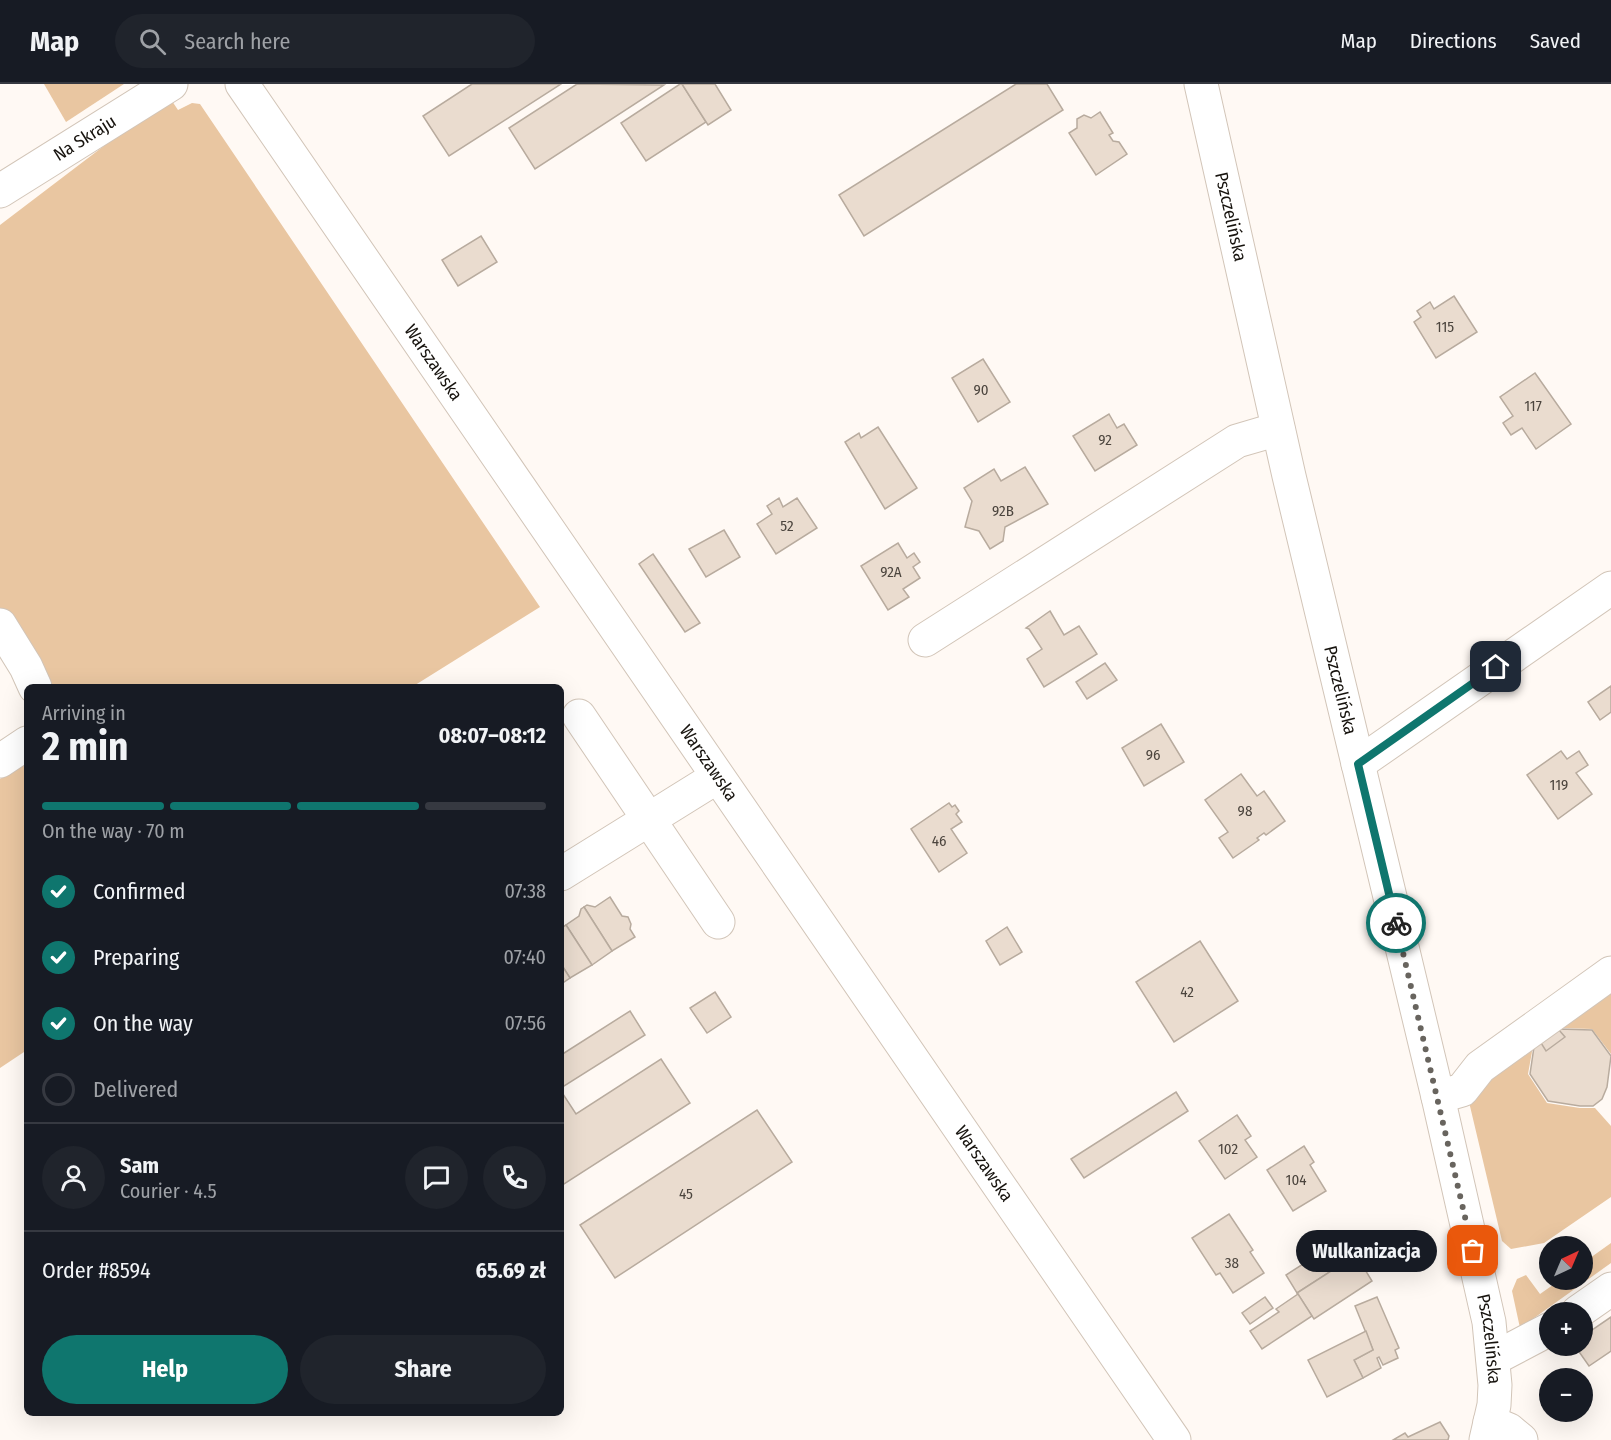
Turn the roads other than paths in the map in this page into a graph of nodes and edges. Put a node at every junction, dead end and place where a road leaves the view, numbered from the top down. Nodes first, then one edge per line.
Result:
1 (171, 84) edge
2 (242, 84) edge
3 (1201, 84) edge
4 (0, 191) edge
5 (1278, 429) junction
6 (1611, 588) edge
7 (0, 625) edge
8 (925, 640) dead end
9 (34, 684) edge
10 (579, 716) dead end
11 (24, 745) edge
12 (0, 761) edge
13 (1358, 764) junction
14 (717, 777) junction
15 (649, 820) junction
16 (564, 872) edge
17 (718, 922) dead end
18 (1611, 973) edge
19 (1438, 1097) junction
20 (1611, 1289) edge
21 (1592, 1302) edge
22 (1539, 1335) edge
23 (1493, 1359) junction
24 (1488, 1431) edge
25 (1171, 1439) edge
26 (1521, 1440) edge

1 - 4 main road, Na Skraju
2 - 14 main road, Warszawska
3 - 5 main road, Pszczelińska
5 - 8 main road
5 - 13 main road, Pszczelińska
6 - 13 main road
7 - 9 main road
10 - 15 main road
11 - 12 main road
13 - 19 main road, Pszczelińska
14 - 15 main road
14 - 25 main road, Warszawska
15 - 16 main road
15 - 17 main road
18 - 19 main road
19 - 23 main road, Pszczelińska
20 - 21 main road
22 - 23 main road
23 - 24 main road, Pszczelińska
24 - 26 main road

